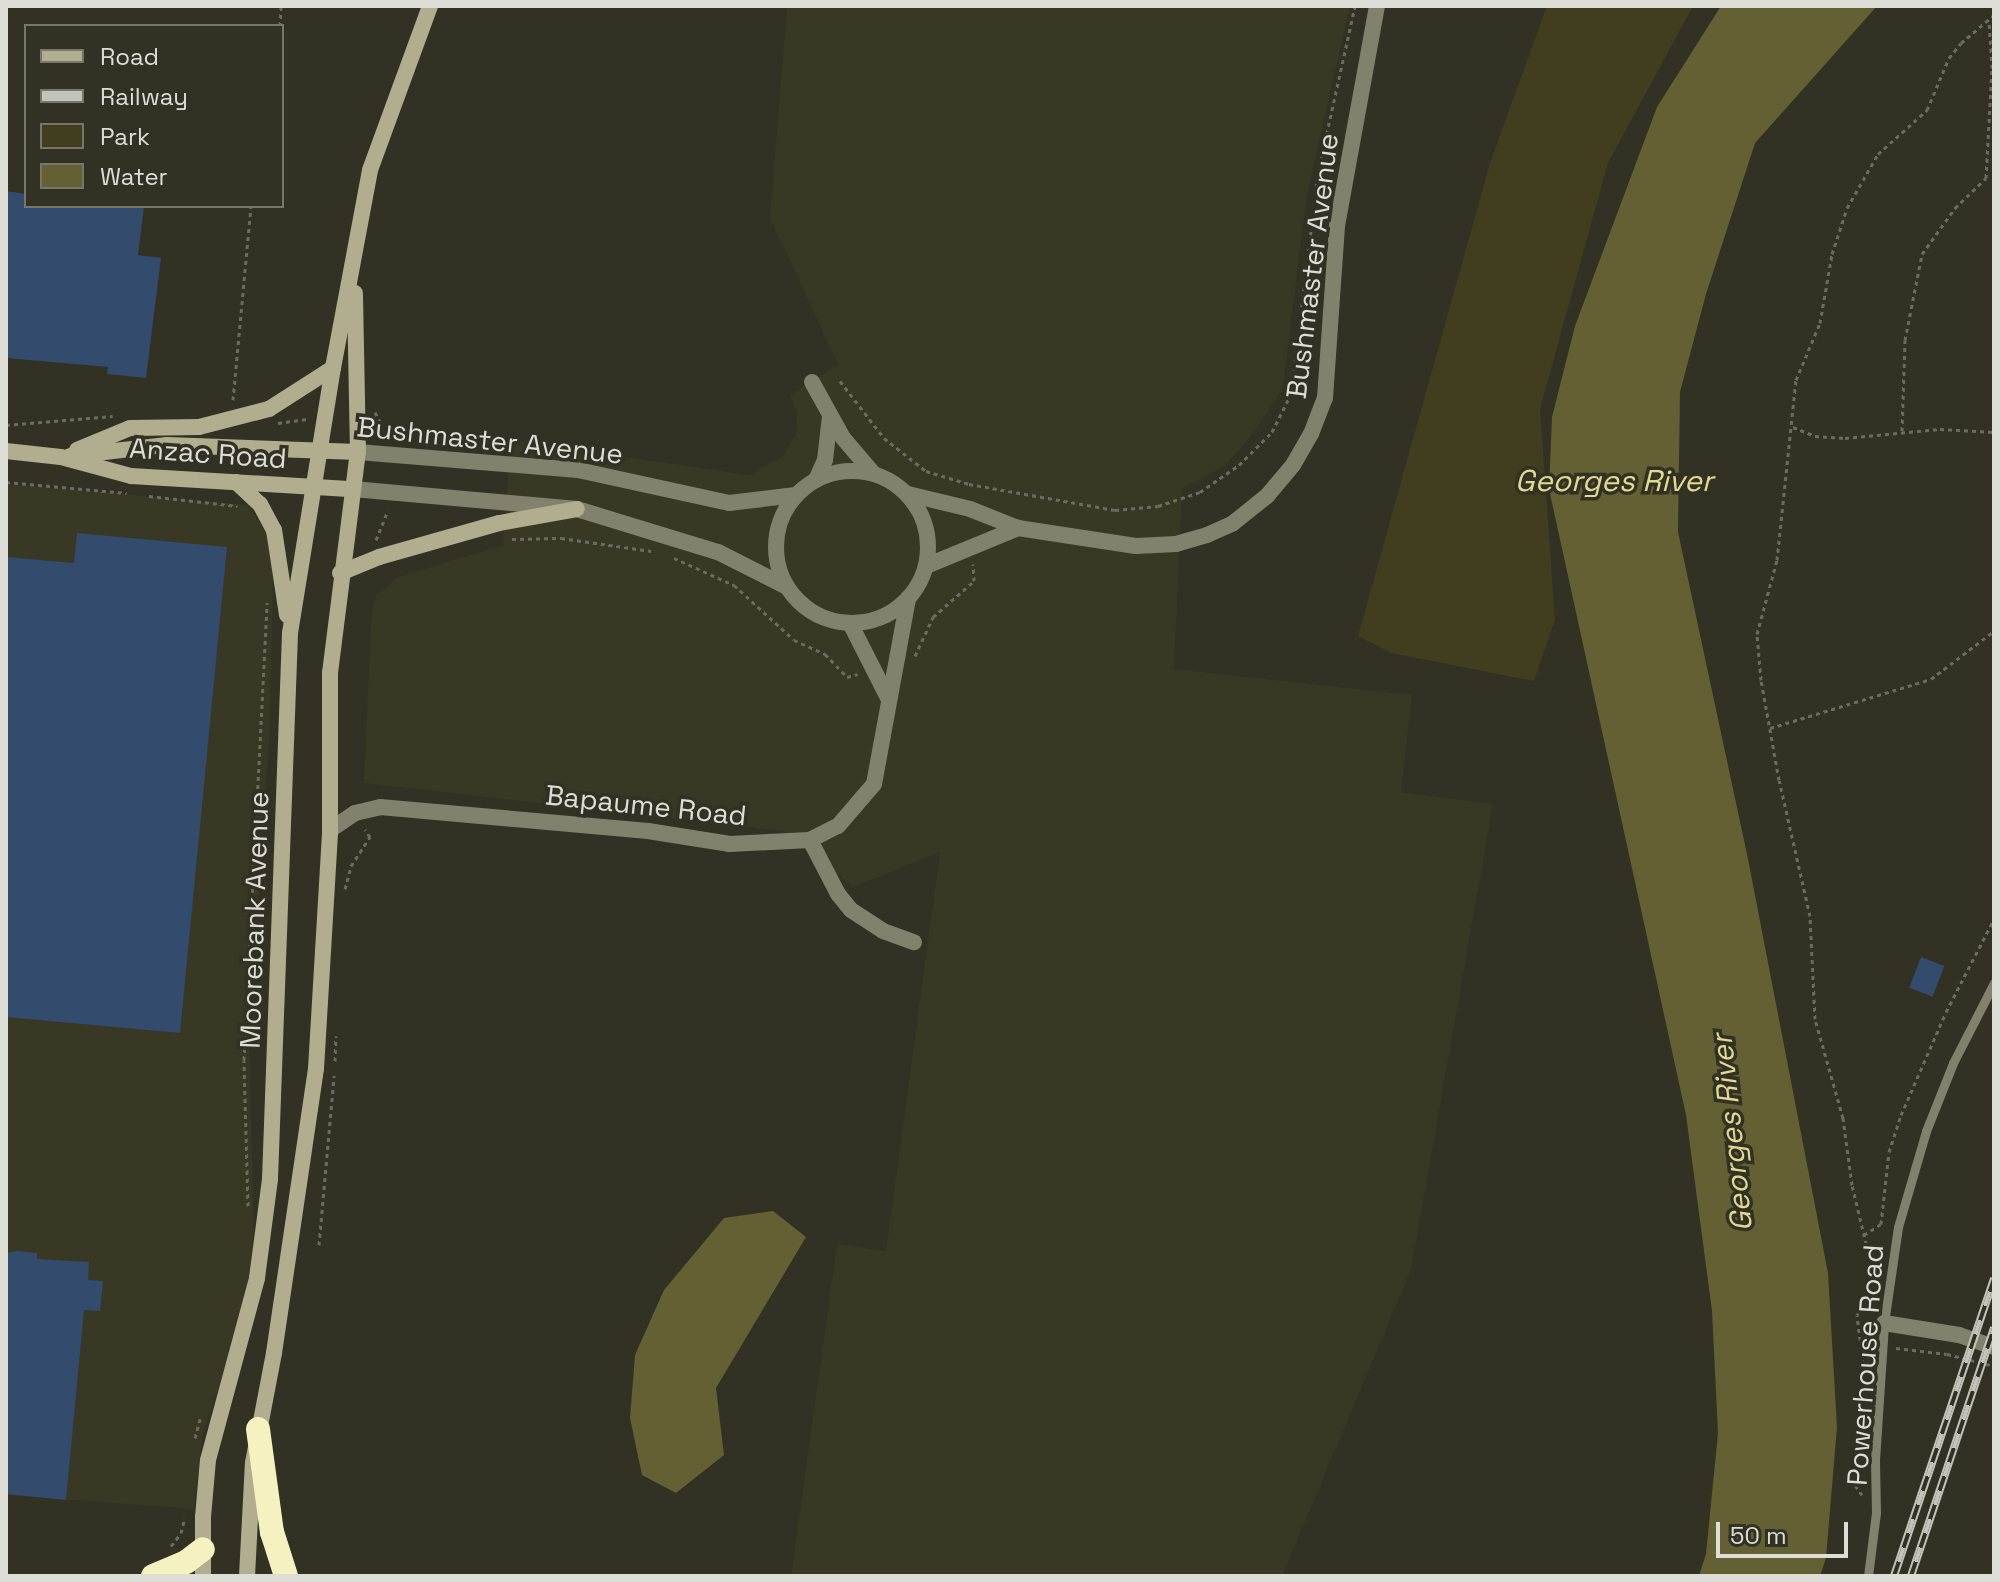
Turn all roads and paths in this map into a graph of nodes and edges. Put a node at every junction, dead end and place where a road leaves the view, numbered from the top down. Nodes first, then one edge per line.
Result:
1 (430, 6) edge
2 (1355, 6) edge
3 (1377, 6) edge
4 (1994, 15) edge
5 (1989, 20) junction
6 (251, 208) edge
7 (354, 262) junction
8 (333, 368) junction
9 (840, 381) dead end
10 (812, 382) dead end
11 (232, 408) dead end
12 (372, 408) dead end
13 (830, 415) junction
14 (122, 416) dead end
15 (6, 425) edge
16 (1793, 427) junction
17 (1902, 431) junction
18 (1994, 432) edge
19 (399, 435) dead end
20 (319, 449) junction
21 (6, 451) edge
22 (358, 452) junction
23 (61, 457) junction
24 (874, 475) junction
25 (816, 480) junction
26 (6, 482) edge
27 (236, 482) junction
28 (313, 487) junction
29 (353, 489) junction
30 (131, 494) dead end
31 (908, 494) junction
32 (147, 495) dead end
33 (796, 495) junction
34 (240, 507) dead end
35 (388, 508) dead end
36 (577, 509) junction
37 (1018, 528) junction
38 (505, 539) dead end
39 (375, 545) dead end
40 (661, 552) dead end
41 (673, 557) dead end
42 (926, 566) junction
43 (340, 573) junction
44 (974, 581) dead end
45 (787, 587) junction
46 (267, 594) dead end
47 (908, 598) junction
48 (850, 623) junction
49 (1994, 631) edge
50 (290, 633) junction
51 (918, 655) dead end
52 (847, 677) dead end
53 (889, 700) junction
54 (1770, 728) junction
55 (330, 830) junction
56 (810, 840) junction
57 (1994, 919) edge
58 (914, 942) dead end
59 (1994, 983) edge
60 (249, 1216) dead end
61 (1864, 1235) junction
62 (1884, 1323) junction
63 (1994, 1347) edge
64 (1903, 1348) dead end
65 (1994, 1366) edge
66 (201, 1415) dead end
67 (258, 1429) junction
68 (194, 1444) dead end
69 (1855, 1485) dead end
70 (185, 1517) dead end
71 (203, 1549) junction
72 (170, 1551) dead end
73 (153, 1576) edge
74 (203, 1576) edge
75 (247, 1576) edge
76 (286, 1576) edge
77 (1868, 1576) edge

1 - 7 main road, Moorebank Avenue
2 - 9 path
3 - 37 street, Bushmaster Avenue
4 - 5 path
5 - 16 path
5 - 17 path
6 - 11 path
7 - 8 main road, Moorebank Avenue
7 - 22 main road, Moorebank Avenue
8 - 20 main road, Moorebank Avenue
8 - 23 main road
10 - 13 street
12 - 19 path
13 - 24 street
13 - 25 street
14 - 15 path
16 - 17 path
16 - 54 path
17 - 18 path
20 - 22 main road, Bushmaster Avenue
20 - 23 main road, Anzac Road
20 - 28 main road, Moorebank Avenue
21 - 23 main road, Anzac Road
22 - 29 main road, Moorebank Avenue
22 - 33 street, Bushmaster Avenue
23 - 27 main road, Anzac Road
24 - 25 street
24 - 31 street
25 - 33 street
26 - 30 path
27 - 28 main road, Anzac Road
27 - 50 main road
28 - 29 main road, Anzac Road
28 - 50 main road, Moorebank Avenue
29 - 36 street
29 - 43 main road, Moorebank Avenue
31 - 37 street, Bushmaster Avenue
31 - 42 street
32 - 34 path
33 - 45 street
35 - 39 path
36 - 43 main road
36 - 45 street
37 - 42 street
38 - 40 path
41 - 52 path
42 - 47 street
43 - 55 main road, Moorebank Avenue
44 - 51 path
45 - 48 street
46 - 60 path
47 - 48 street
47 - 53 street
48 - 53 street
49 - 54 path
50 - 71 main road, Moorebank Avenue
53 - 56 street
54 - 61 path
55 - 56 street, Bapaume Road
55 - 67 main road, Moorebank Avenue
56 - 58 street
57 - 61 path
59 - 62 lane, Powerhouse Road
61 - 69 path
62 - 63 street
62 - 77 lane, Powerhouse Road
64 - 65 path
66 - 68 path
67 - 75 main road, Moorebank Avenue
67 - 76 highway
70 - 72 path
71 - 73 highway
71 - 74 main road, Moorebank Avenue

